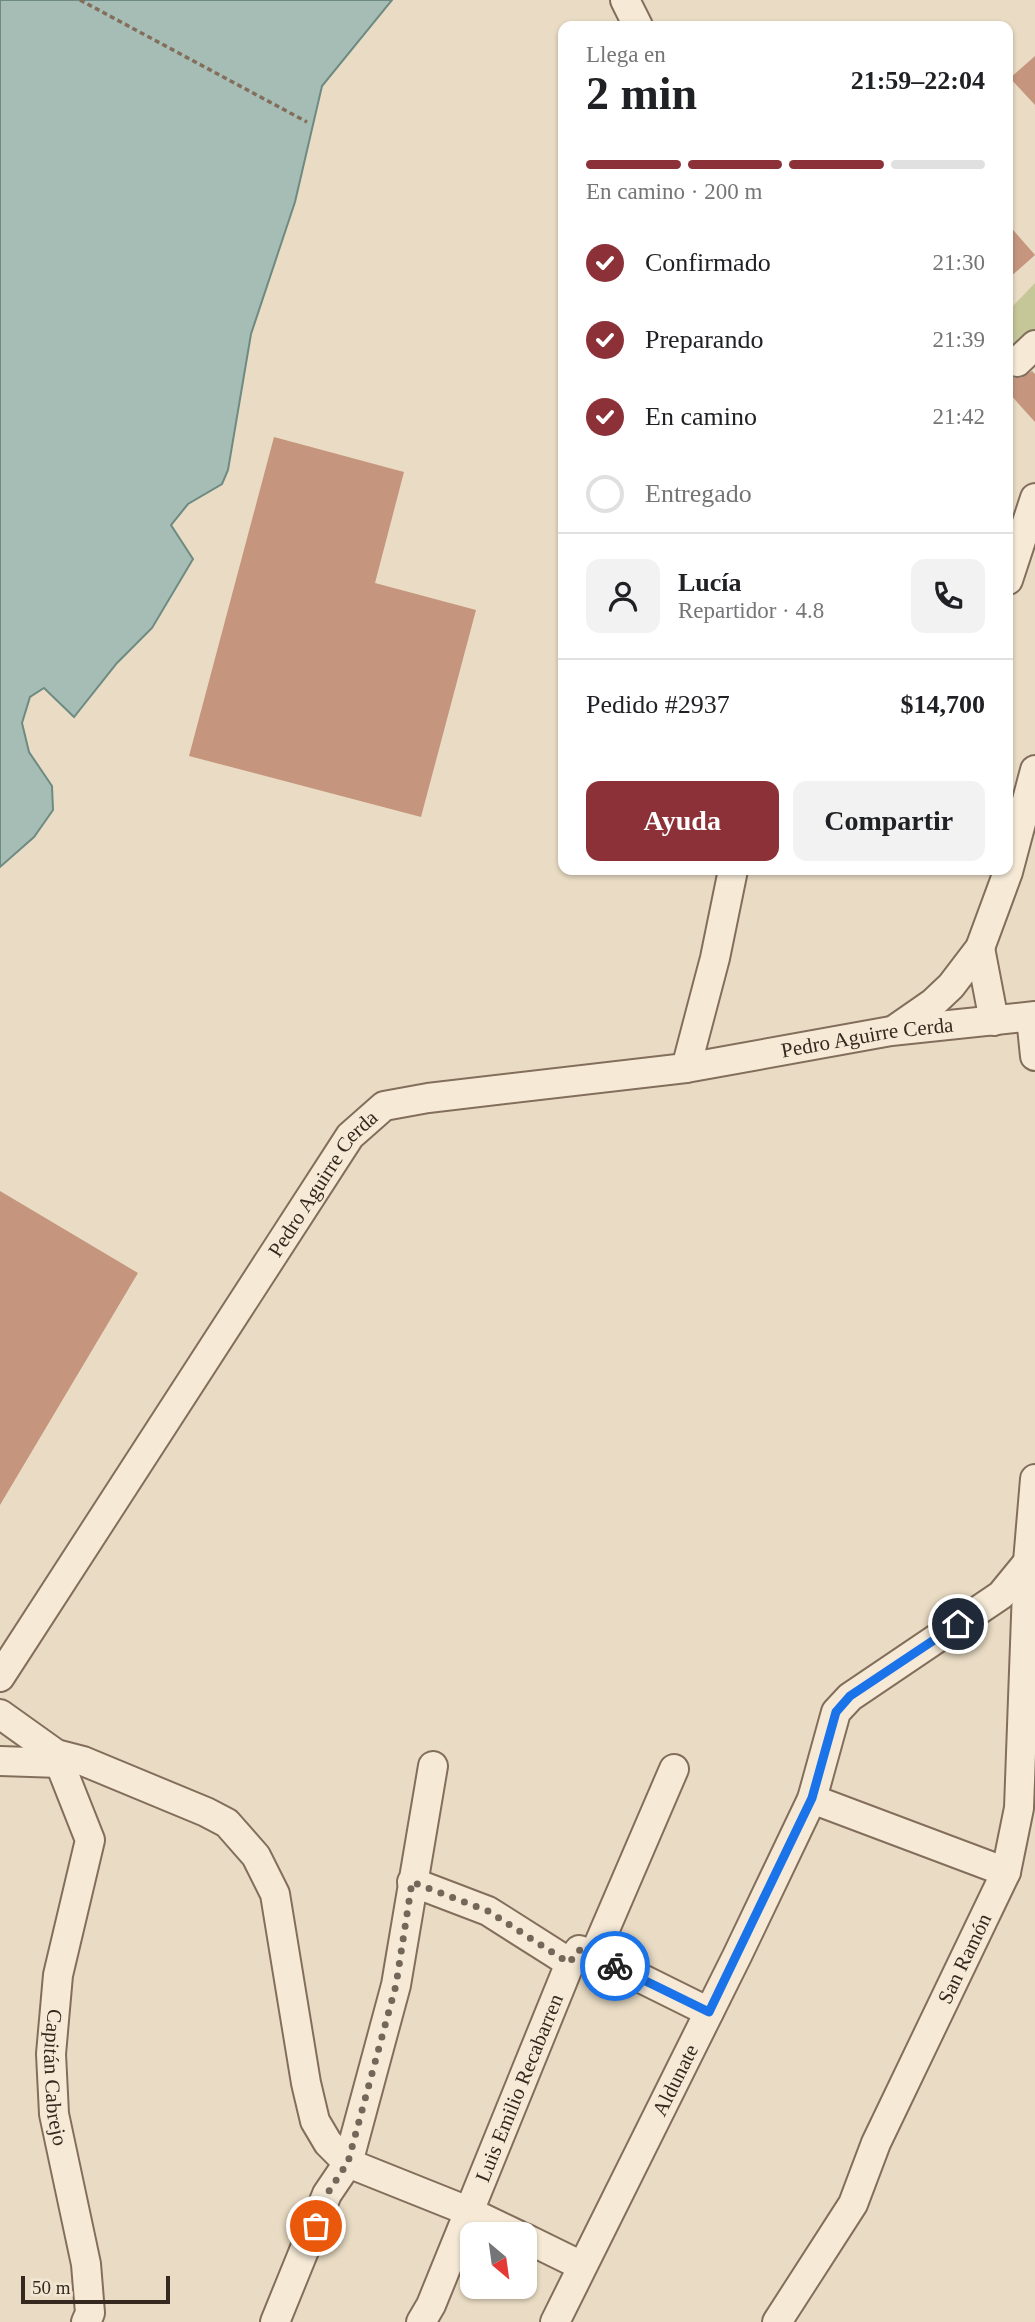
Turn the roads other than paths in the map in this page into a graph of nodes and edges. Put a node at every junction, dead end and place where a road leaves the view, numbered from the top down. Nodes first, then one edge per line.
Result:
1 (625, 0) edge
2 (636, 21) edge
3 (1035, 498) edge
4 (1013, 565) edge
5 (1035, 770) edge
6 (1013, 849) edge
7 (732, 875) edge
8 (1007, 875) edge
9 (980, 948) junction
10 (1033, 1016) edge
11 (994, 1021) junction
12 (891, 1031) junction
13 (1035, 1056) edge
14 (685, 1068) junction
15 (1035, 1479) edge
16 (1028, 1562) junction
17 (0, 1677) edge
18 (0, 1714) edge
19 (58, 1758) junction
20 (0, 1761) edge
21 (433, 1766) dead end
22 (674, 1769) dead end
23 (812, 1798) junction
24 (1006, 1872) junction
25 (412, 1882) junction
26 (582, 1959) junction
27 (709, 2012) junction
28 (348, 2162) junction
29 (468, 2210) junction
30 (492, 2222) edge
31 (537, 2244) edge
32 (582, 2266) junction
33 (86, 2322) edge
34 (275, 2322) edge
35 (421, 2322) edge
36 (555, 2322) edge
37 (777, 2322) edge

1 - 2 street
3 - 4 street
5 - 6 street
7 - 14 street
8 - 9 street
9 - 11 street
9 - 12 street
10 - 11 street, Pedro Aguirre Cerda
10 - 13 street
11 - 12 street, Pedro Aguirre Cerda
12 - 14 street, Pedro Aguirre Cerda
14 - 17 street, Pedro Aguirre Cerda
15 - 16 street
16 - 23 street, Aldunate
16 - 24 street, San Ramón
18 - 19 street
19 - 20 street
19 - 28 street
19 - 33 street, Capitán Cabrejo
21 - 25 street
22 - 26 street, Luis Emilio Recabarren
23 - 24 street
23 - 27 street, Aldunate
24 - 37 street, San Ramón
25 - 26 street
25 - 28 street
26 - 27 street
26 - 29 street, Luis Emilio Recabarren
27 - 32 street, Aldunate
28 - 29 street
28 - 34 street
29 - 30 street
29 - 35 street, Luis Emilio Recabarren
31 - 32 street
32 - 36 street, Aldunate

